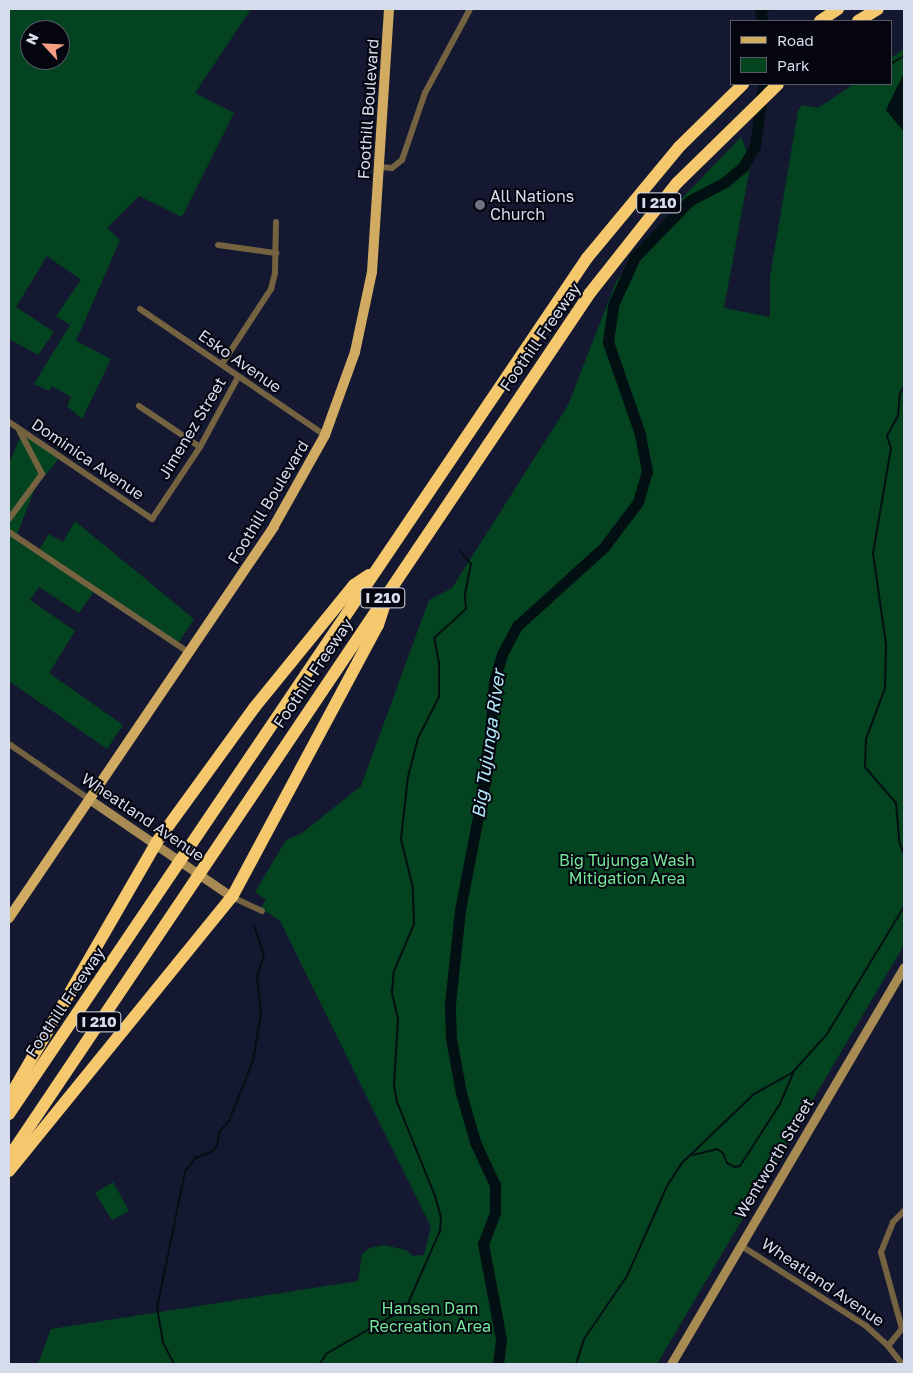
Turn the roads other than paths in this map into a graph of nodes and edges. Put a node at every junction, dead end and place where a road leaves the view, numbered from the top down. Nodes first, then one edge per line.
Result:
1 (389, 9) edge
2 (470, 9) edge
3 (838, 9) edge
4 (878, 9) edge
5 (822, 20) edge
6 (860, 20) edge
7 (742, 85) edge
8 (777, 85) edge
9 (380, 167) junction
10 (276, 222) dead end
11 (218, 245) dead end
12 (276, 253) junction
13 (140, 309) dead end
14 (222, 364) junction
15 (238, 377) junction
16 (139, 406) dead end
17 (9, 422) edge
18 (19, 429) junction
19 (325, 435) junction
20 (200, 448) junction
21 (9, 519) edge
22 (152, 519) joint
23 (9, 532) edge
24 (375, 571) junction
25 (390, 588) junction
26 (188, 652) junction
27 (9, 744) edge
28 (89, 799) junction
29 (156, 843) junction
30 (232, 897) junction
31 (262, 911) dead end
32 (9, 918) edge
33 (904, 967) edge
34 (9, 1098) edge
35 (9, 1114) edge
36 (9, 1157) edge
37 (9, 1170) edge
38 (904, 1211) edge
39 (740, 1245) junction
40 (888, 1346) junction
41 (671, 1364) edge
42 (902, 1364) edge

1 - 9 main road, Foothill Boulevard
2 - 9 street
3 - 5 highway
4 - 6 highway
7 - 24 highway, Foothill Freeway / I 210
8 - 25 highway, Foothill Freeway / I 210
9 - 19 main road, Foothill Boulevard
10 - 12 street, Jimenez Street
11 - 12 street
12 - 14 street, Jimenez Street
13 - 14 street, Esko Avenue
14 - 15 street, Esko Avenue
15 - 19 street, Esko Avenue
15 - 20 street, Jimenez Street
16 - 20 street
17 - 18 street, Dominica Avenue
18 - 21 street
18 - 22 street, Dominica Avenue
19 - 26 main road, Foothill Boulevard
20 - 22 street, Jimenez Street
23 - 26 street
24 - 29 highway
24 - 35 highway, Foothill Freeway / I 210
25 - 30 highway
25 - 36 highway, Foothill Freeway / I 210
26 - 28 main road, Foothill Boulevard
27 - 28 street, Wheatland Avenue
28 - 29 main road, Wheatland Avenue
28 - 32 main road, Foothill Boulevard
29 - 30 main road, Wheatland Avenue
29 - 34 highway
30 - 31 street, Wheatland Avenue
30 - 37 highway
33 - 39 main road, Wentworth Street
38 - 40 street
39 - 40 street, Wheatland Avenue
39 - 41 main road, Wentworth Street
40 - 42 street, Wheatland Avenue

